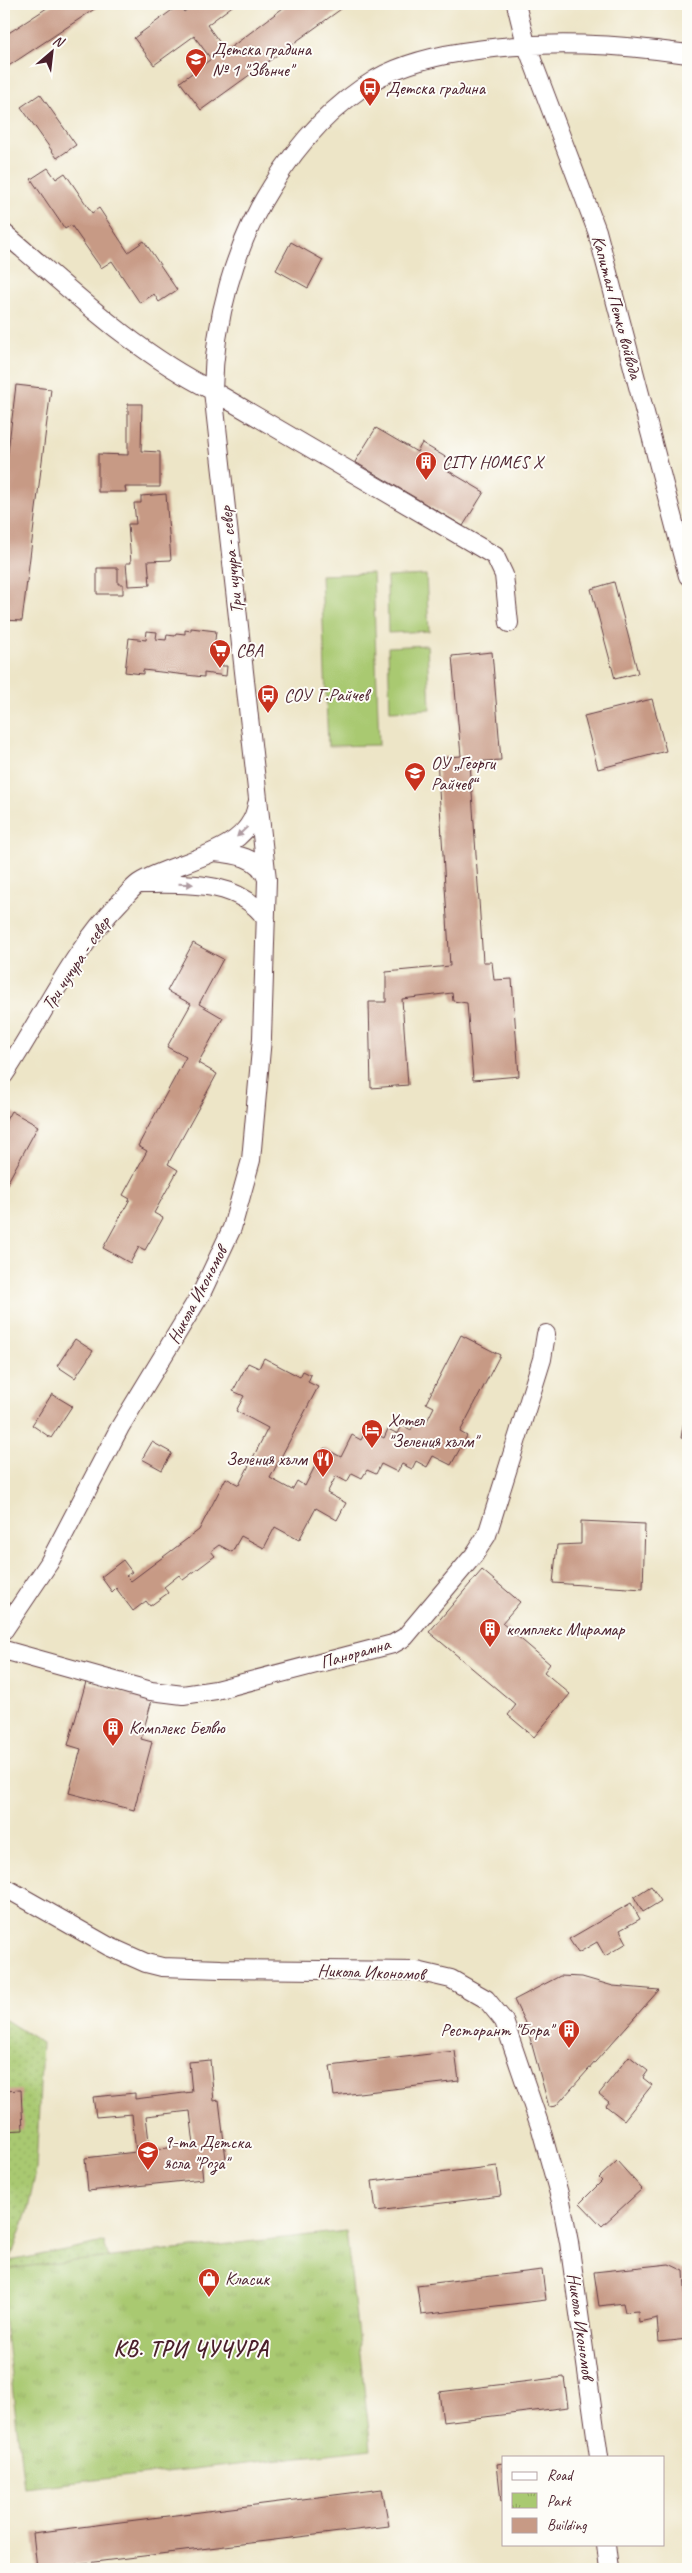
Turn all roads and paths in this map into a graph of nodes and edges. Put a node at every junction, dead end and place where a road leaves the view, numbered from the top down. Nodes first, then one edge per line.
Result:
1 (516, 4) edge
2 (526, 44) junction
3 (688, 54) edge
4 (4, 233) edge
5 (213, 391) junction
6 (688, 576) edge
7 (509, 623) dead end
8 (259, 789) junction
9 (213, 852) junction
10 (268, 880) junction
11 (138, 884) junction
12 (235, 892) junction
13 (266, 919) junction
14 (4, 1075) edge
15 (546, 1334) dead end
16 (4, 1630) edge
17 (4, 1650) edge
18 (4, 1887) edge
19 (599, 2456) edge
20 (606, 2546) edge
21 (609, 2569) edge

1 - 2 street
2 - 3 street, Три чучура - север
2 - 5 street, Три чучура - север
2 - 6 street, Капитан Петко войвода
4 - 5 street
5 - 7 street
5 - 8 street, Три чучура - север
8 -> 9 street, Три чучура - север
8 - 10 street, Три чучура - север
9 - 10 street
9 - 11 street, Три чучура - север
10 - 12 street
10 - 13 street, Три чучура - север
11 -> 12 street
11 - 14 street, Три чучура - север
12 - 13 street
13 - 16 street, Никола Икономов
15 - 17 street, Панорамна
18 - 19 street, Никола Икономов
20 - 21 street

